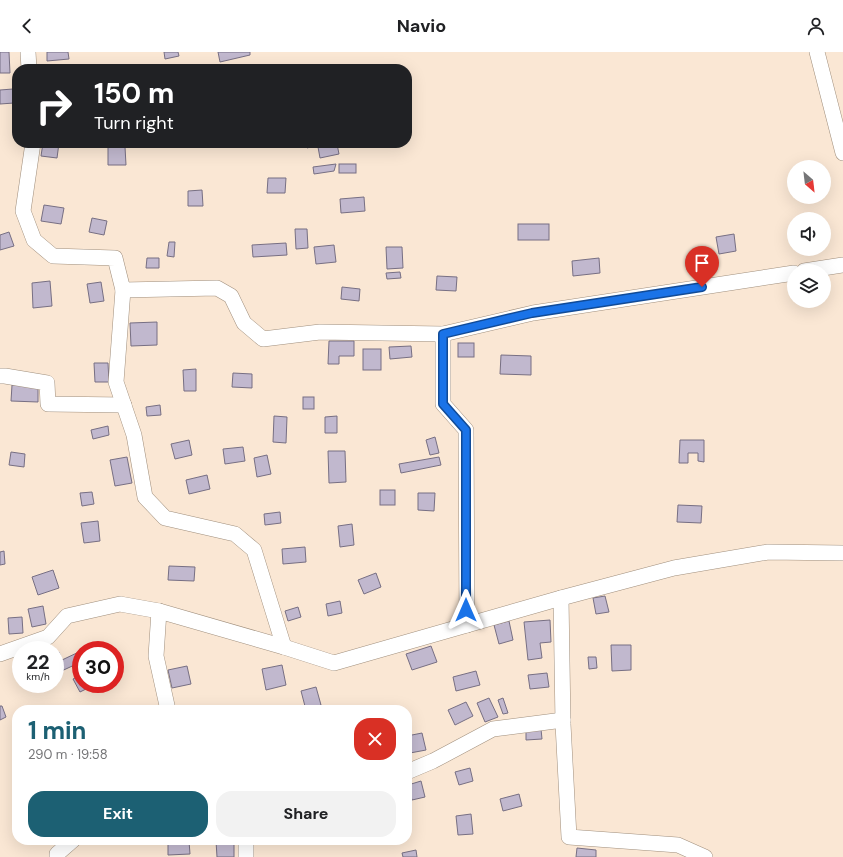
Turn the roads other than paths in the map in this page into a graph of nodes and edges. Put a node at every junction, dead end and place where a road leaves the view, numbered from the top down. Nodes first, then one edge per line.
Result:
1 (28, 52) edge
2 (817, 52) edge
3 (29, 64) edge
4 (32, 148) edge
5 (843, 153) edge
6 (843, 265) edge
7 (831, 267) edge
8 (787, 274) edge
9 (123, 290) junction
10 (443, 334) junction
11 (0, 376) edge
12 (124, 405) junction
13 (843, 553) edge
14 (561, 598) junction
15 (159, 611) junction
16 (467, 625) junction
17 (284, 647) junction
18 (0, 654) edge
19 (167, 705) edge
20 (563, 720) junction
21 (412, 770) edge
22 (67, 845) edge
23 (246, 845) edge
24 (57, 857) edge
25 (246, 857) edge
26 (705, 857) edge

1 - 3 street
2 - 5 street
4 - 9 street
6 - 7 street
8 - 10 street
9 - 10 street
9 - 12 street
10 - 16 street
11 - 12 street
12 - 17 street
13 - 14 street
14 - 16 street
14 - 20 street
15 - 17 street
15 - 18 street
15 - 19 street
16 - 17 street
20 - 21 street
20 - 26 street
22 - 24 street
23 - 25 street

